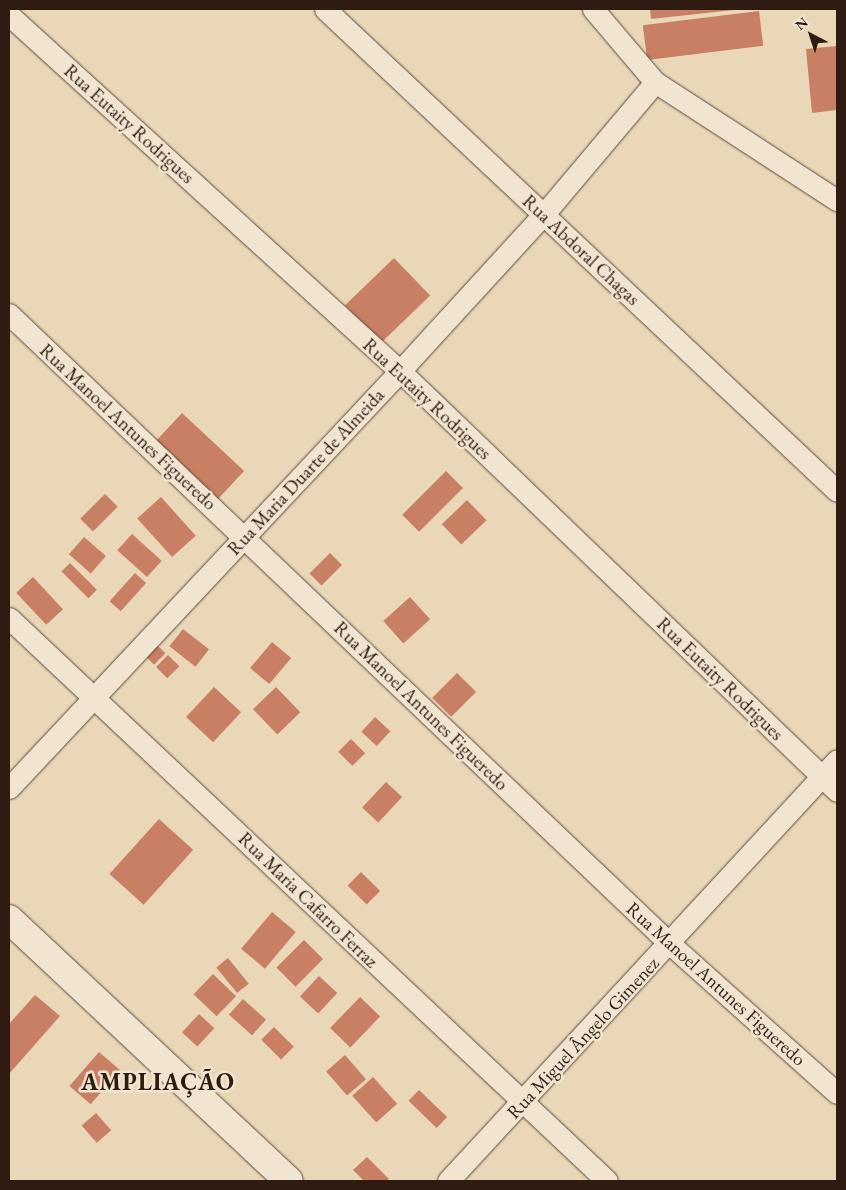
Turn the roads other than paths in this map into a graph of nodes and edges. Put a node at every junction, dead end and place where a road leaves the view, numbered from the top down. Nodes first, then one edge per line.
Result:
1 (325, 9) edge
2 (593, 9) edge
3 (9, 15) edge
4 (655, 82) junction
5 (837, 200) edge
6 (544, 214) junction
7 (9, 314) edge
8 (400, 372) junction
9 (837, 491) edge
10 (244, 537) junction
11 (9, 618) edge
12 (95, 698) junction
13 (837, 760) edge
14 (822, 777) junction
15 (9, 788) edge
16 (837, 791) edge
17 (9, 919) edge
18 (669, 944) junction
19 (837, 1093) edge
20 (523, 1104) junction
21 (289, 1181) edge
22 (448, 1181) edge
23 (607, 1181) edge

1 - 6 street, Rua Abdoral Chagas
2 - 4 street
3 - 8 street, Rua Eutaity Rodrigues
4 - 5 street
4 - 6 street, Rua Maria Duarte de Almeida
6 - 8 street, Rua Maria Duarte de Almeida
6 - 9 street, Rua Abdoral Chagas
7 - 10 street, Rua Manoel Antunes Figueredo
8 - 10 street, Rua Maria Duarte de Almeida
8 - 14 street, Rua Eutaity Rodrigues
10 - 12 street, Rua Maria Duarte de Almeida
10 - 18 street, Rua Manoel Antunes Figueredo
11 - 12 street, Rua Maria Cafarro Ferraz
12 - 15 street, Rua Maria Duarte de Almeida
12 - 20 street, Rua Maria Cafarro Ferraz
13 - 14 street, Rua Miguel Ângelo Gimenez
14 - 16 street, Rua Eutaity Rodrigues
14 - 18 street, Rua Miguel Ângelo Gimenez
17 - 21 street
18 - 19 street, Rua Manoel Antunes Figueredo
18 - 20 street, Rua Miguel Ângelo Gimenez
20 - 22 street, Rua Miguel Ângelo Gimenez
20 - 23 street, Rua Maria Cafarro Ferraz

